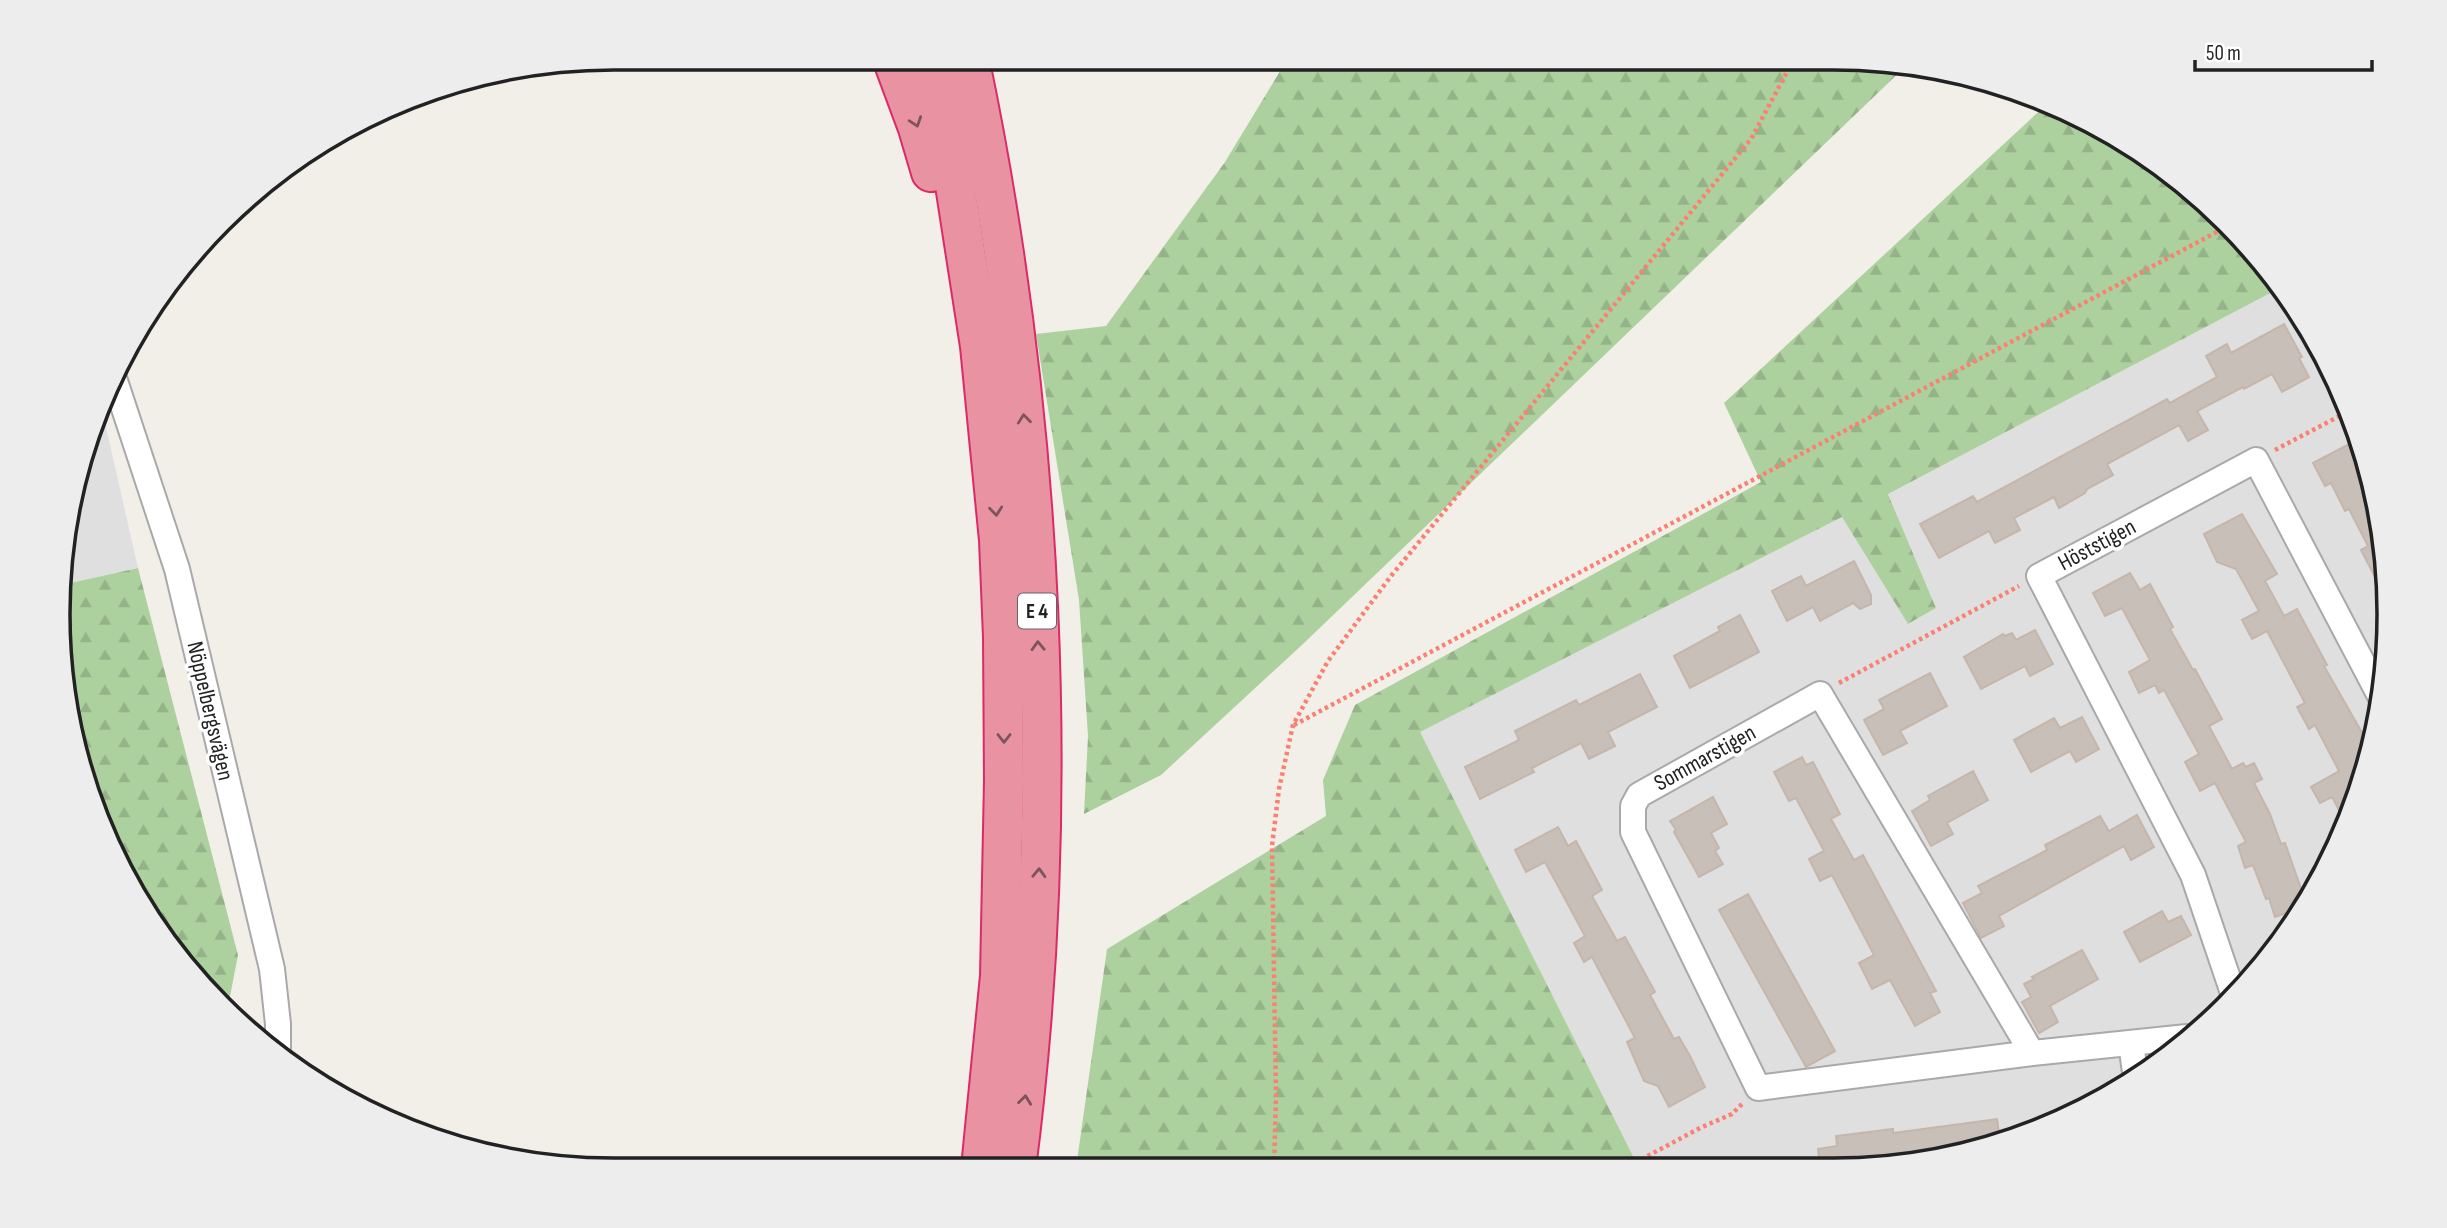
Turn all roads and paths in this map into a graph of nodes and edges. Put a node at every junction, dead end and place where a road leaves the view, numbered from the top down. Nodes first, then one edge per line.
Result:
1 (896, 70) edge
2 (933, 70) edge
3 (971, 70) edge
4 (1788, 70) edge
5 (2219, 231) edge
6 (980, 346) junction
7 (119, 389) edge
8 (2339, 416) edge
9 (2256, 460) junction
10 (2039, 576) junction
11 (2373, 680) edge
12 (1820, 694) junction
13 (1293, 725) junction
14 (2230, 986) edge
15 (2173, 1038) edge
16 (278, 1042) edge
17 (2131, 1043) junction
18 (2032, 1052) junction
19 (2134, 1067) edge
20 (1758, 1088) junction
21 (982, 1158) edge
22 (1017, 1158) edge
23 (1275, 1158) edge
24 (1644, 1158) edge

1 -> 6 highway
2 - 6 highway, E 4
22 -> 3 highway, E 4
4 - 13 path
5 - 13 path
6 -> 21 highway, E 4
7 - 16 street, Nöppelbergsvägen
8 - 9 path
9 - 10 street, Höststigen
9 - 11 street
10 - 12 path
10 - 14 street, Höststigen
12 - 18 street
12 - 20 street, Sommarstigen
13 - 23 path
15 - 17 street
17 - 18 street
17 - 19 street
18 - 20 street
20 - 24 path

